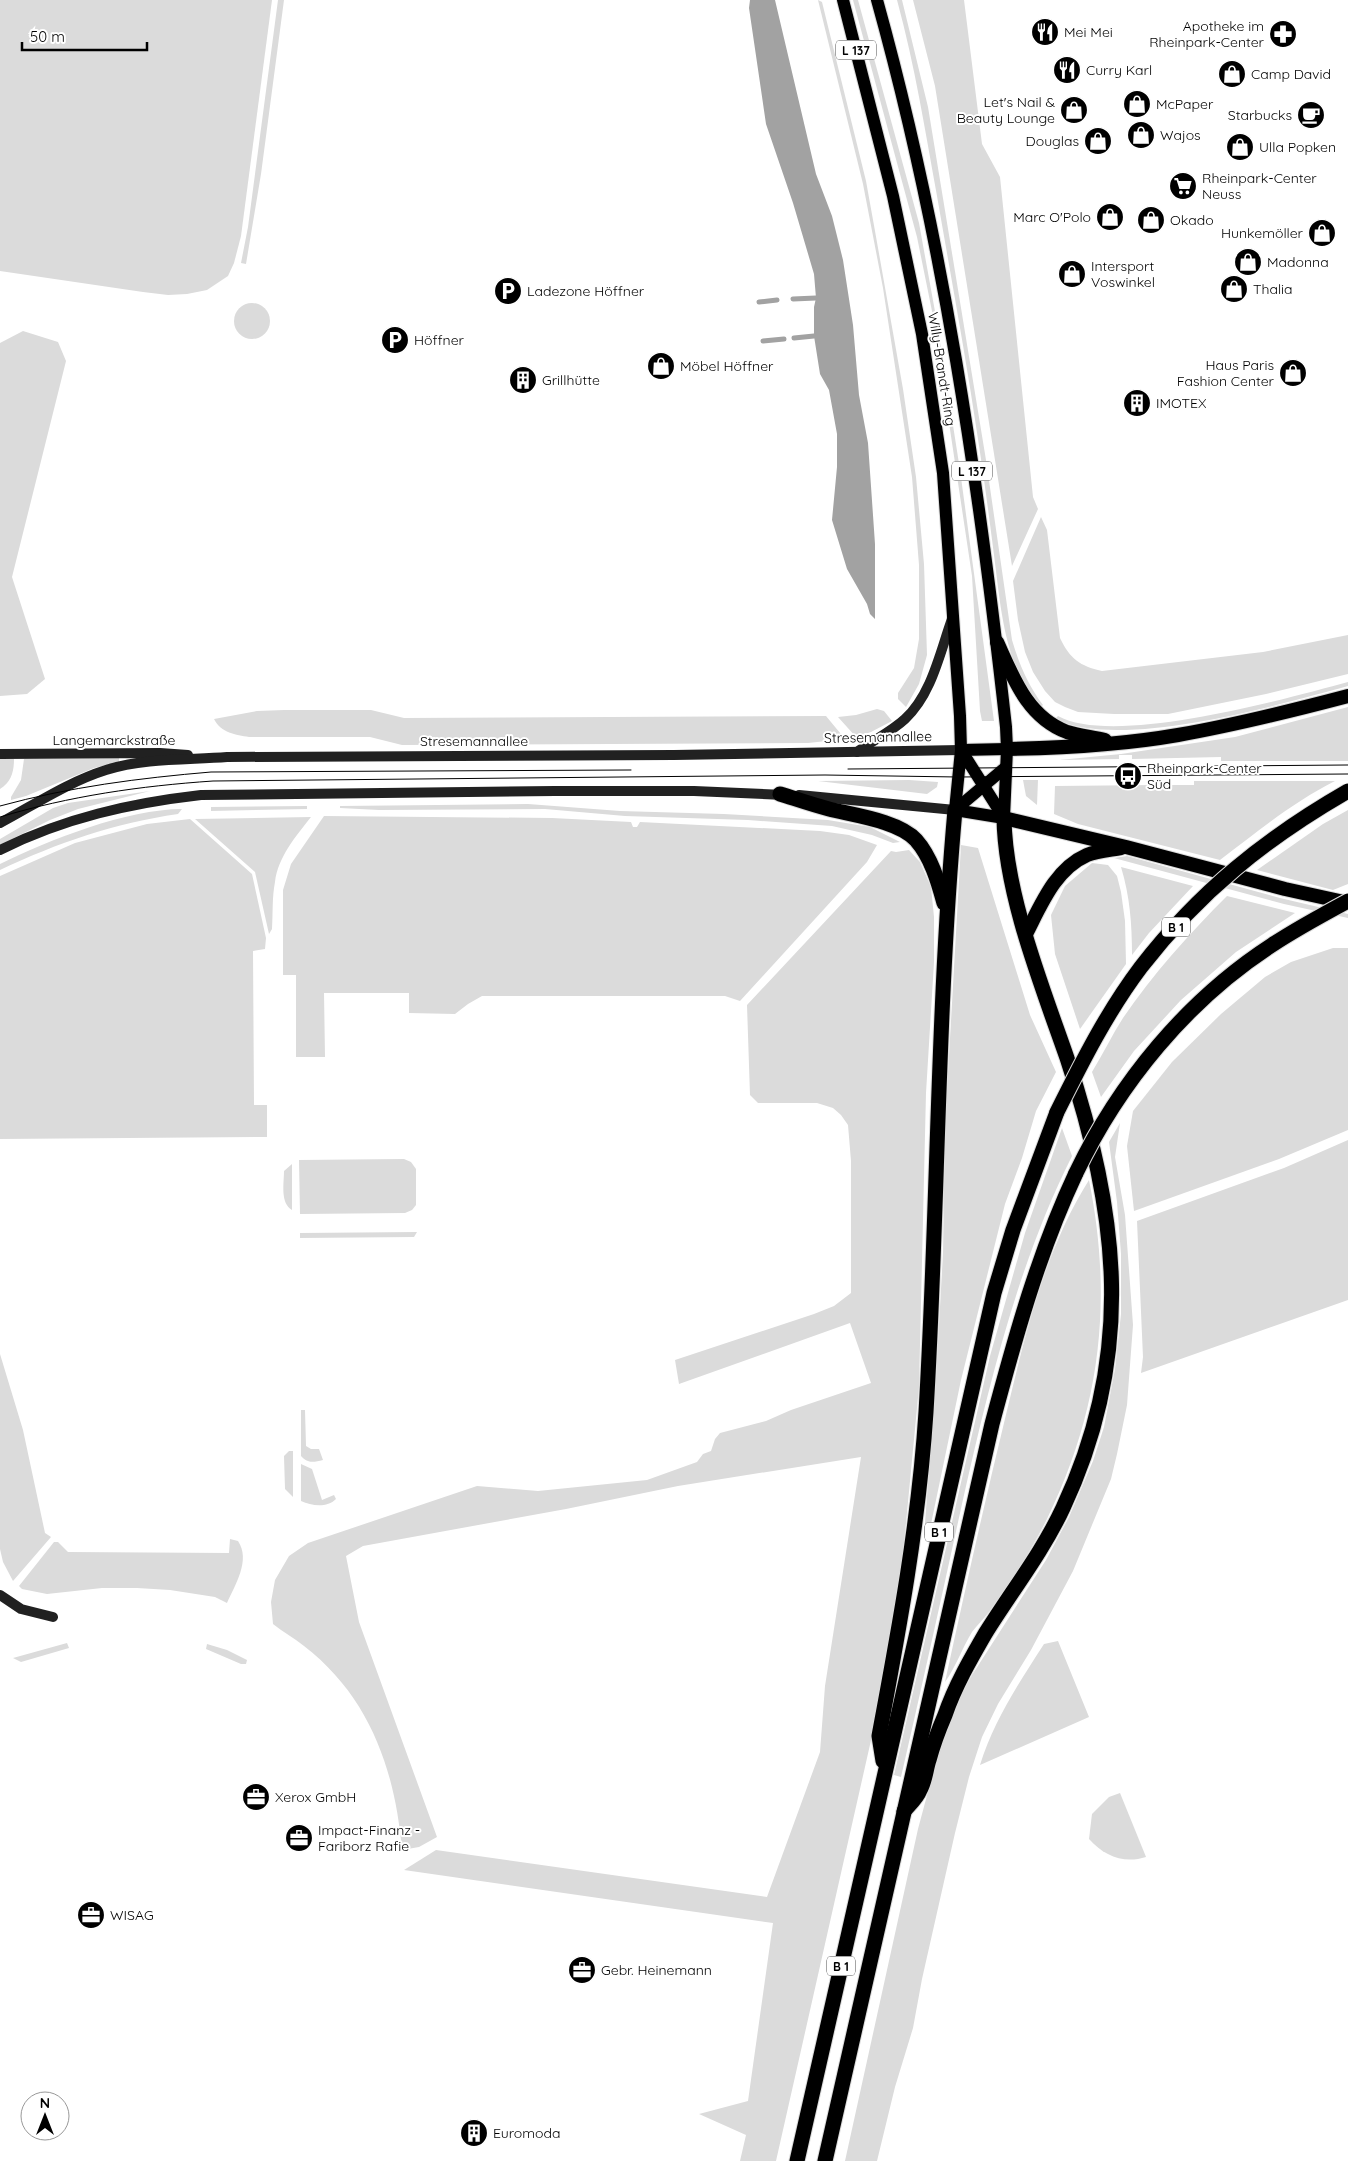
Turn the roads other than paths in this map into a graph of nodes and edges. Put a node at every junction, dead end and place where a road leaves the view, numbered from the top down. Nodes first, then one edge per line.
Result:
1 (843, 0) edge
2 (878, 0) edge
3 (954, 616) junction
4 (997, 642) junction
5 (1348, 696) edge
6 (1118, 744) junction
7 (1007, 749) junction
8 (961, 750) junction
9 (855, 752) junction
10 (0, 754) edge
11 (227, 757) junction
12 (1006, 767) junction
13 (984, 786) junction
14 (1348, 791) edge
15 (780, 794) junction
16 (955, 810) junction
17 (1004, 818) junction
18 (0, 823) edge
19 (1126, 847) junction
20 (0, 850) edge
21 (1348, 902) edge
22 (947, 912) junction
23 (1026, 934) junction
24 (0, 1595) edge
25 (53, 1617) dead end
26 (884, 1770) junction
27 (904, 1811) junction
28 (797, 2161) edge
29 (825, 2161) edge

1 - 3 main road, Willy-Brandt-Ring / L 137
2 - 4 main road, Willy-Brandt-Ring / L 137
3 - 8 main road, Willy-Brandt-Ring / L 137
3 - 9 main road
4 - 6 highway
4 - 7 main road, Willy-Brandt-Ring / L 137
5 - 6 highway
6 - 7 highway
7 - 8 main road, Stresemannallee
7 - 12 main road, L 137
8 - 9 main road, Stresemannallee
8 - 13 main road
8 - 16 main road, L 137
9 - 11 main road, Stresemannallee
10 - 11 main road, Langemarckstraße
11 - 18 main road, Stresemannallee
12 - 13 main road
12 - 17 main road, L 137
13 - 16 main road
13 - 17 main road
14 - 26 highway, B 1, bridge
15 - 16 main road
15 - 20 main road
15 - 22 highway
16 - 17 main road
16 - 22 highway
17 - 19 highway
17 - 23 highway
19 - 21 highway
19 - 23 highway
21 - 27 highway, B 1, bridge
22 - 26 highway
23 - 27 highway
24 - 25 main road
26 - 28 highway, B 1
27 - 29 highway, B 1

